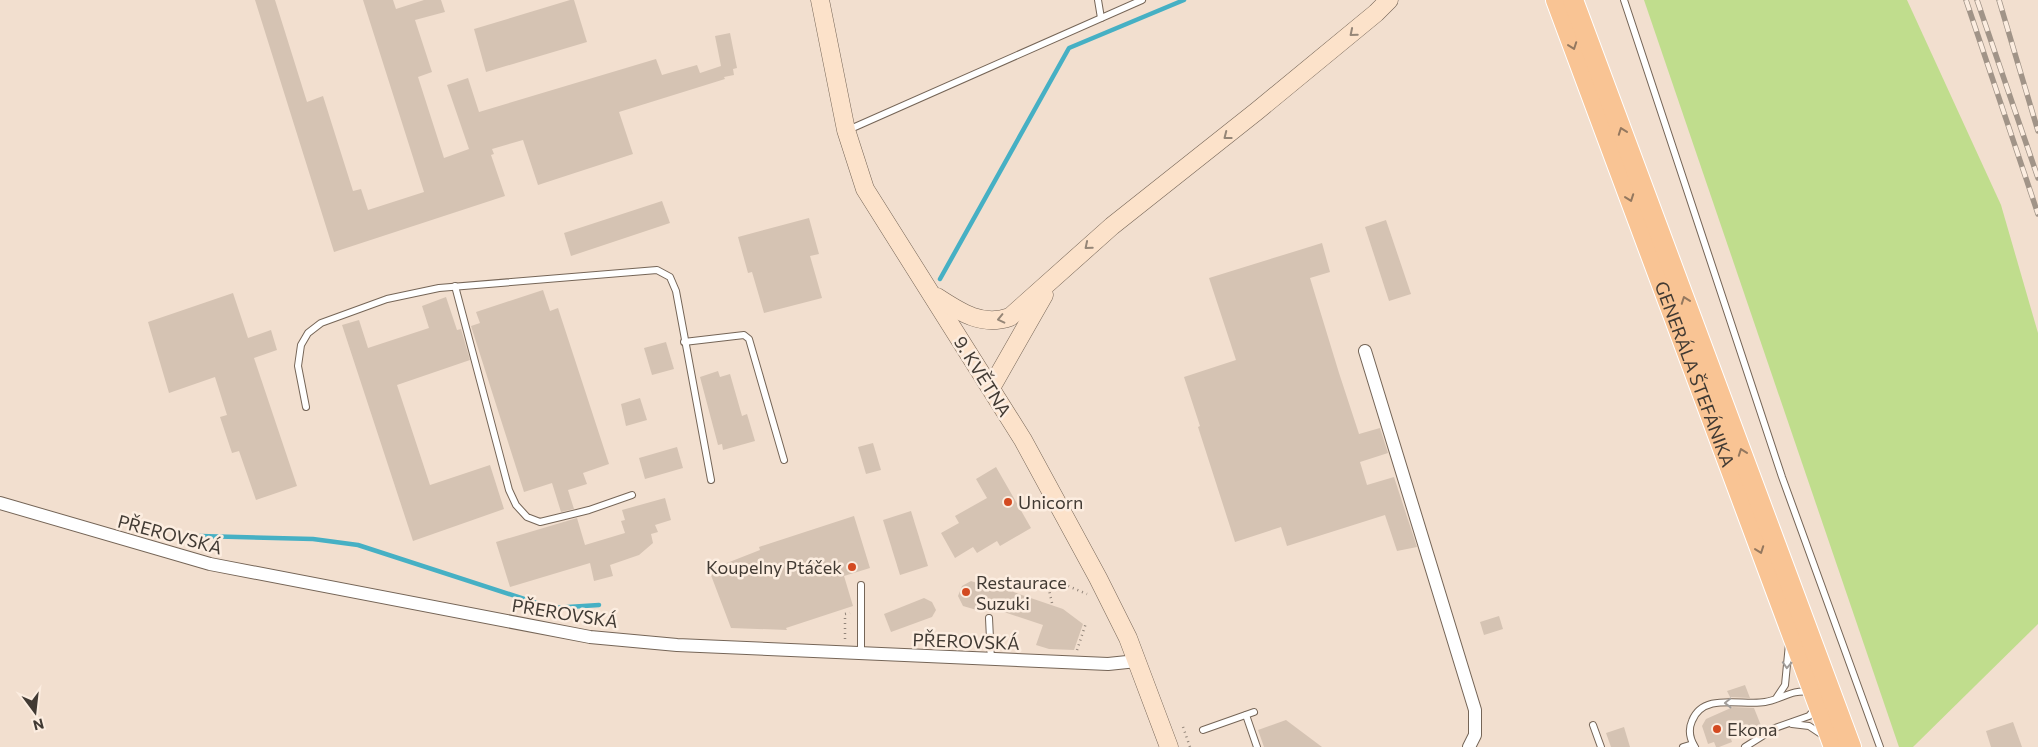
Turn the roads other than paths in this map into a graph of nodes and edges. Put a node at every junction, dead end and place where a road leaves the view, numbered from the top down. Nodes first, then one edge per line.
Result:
1 (820, 0) edge
2 (1098, 0) edge
3 (1142, 0) edge
4 (1389, 0) edge
5 (1556, 0) edge
6 (1574, 0) edge
7 (1624, 0) edge
8 (1101, 18) junction
9 (846, 130) junction
10 (1065, 267) junction
11 (455, 286) junction
12 (931, 293) junction
13 (684, 342) junction
14 (1365, 352) dead end
15 (991, 388) junction
16 (306, 407) dead end
17 (784, 460) dead end
18 (711, 480) dead end
19 (632, 495) dead end
20 (0, 502) edge
21 (861, 585) dead end
22 (988, 618) dead end
23 (1797, 625) junction
24 (861, 648) junction
25 (991, 660) junction
26 (1137, 661) junction
27 (1817, 697) junction
28 (1776, 698) junction
29 (1254, 712) dead end
30 (1246, 715) junction
31 (1593, 725) dead end
32 (1786, 725) junction
33 (1203, 730) dead end
34 (1694, 745) edge
35 (1842, 746) edge
36 (1169, 747) edge
37 (1257, 747) edge
38 (1469, 747) edge
39 (1601, 747) edge
40 (1683, 747) edge
41 (1745, 747) edge
42 (1880, 747) edge

1 - 9 main road, 9. KVĚTNA
2 - 8 lane
3 - 8 lane
4 -> 10 main road
5 -> 23 main road, GENERÁLA ŠTEFÁNIKA
23 -> 6 main road, GENERÁLA ŠTEFÁNIKA
7 - 42 lane
8 - 9 lane
9 - 12 main road, 9. KVĚTNA
10 -> 12 main road
10 - 15 main road
11 - 13 lane
11 - 16 lane
11 - 19 lane
12 - 15 main road, 9. KVĚTNA
13 - 17 lane
13 - 18 lane
14 - 38 street
15 - 26 main road, 9. KVĚTNA
20 - 24 street, PŘEROVSKÁ
21 - 24 lane
22 - 25 lane
23 - 27 main road, GENERÁLA ŠTEFÁNIKA
23 -> 28 lane
23 - 35 main road, GENERÁLA ŠTEFÁNIKA
24 - 25 street, PŘEROVSKÁ
25 - 26 street, PŘEROVSKÁ
26 - 36 main road, 9. KVĚTNA
27 - 28 lane
27 - 32 lane
27 - 35 main road, GENERÁLA ŠTEFÁNIKA
28 -> 34 lane
29 - 30 lane
30 - 33 lane
30 - 37 lane
31 - 39 lane
32 - 35 lane
32 - 41 lane
34 - 40 lane

